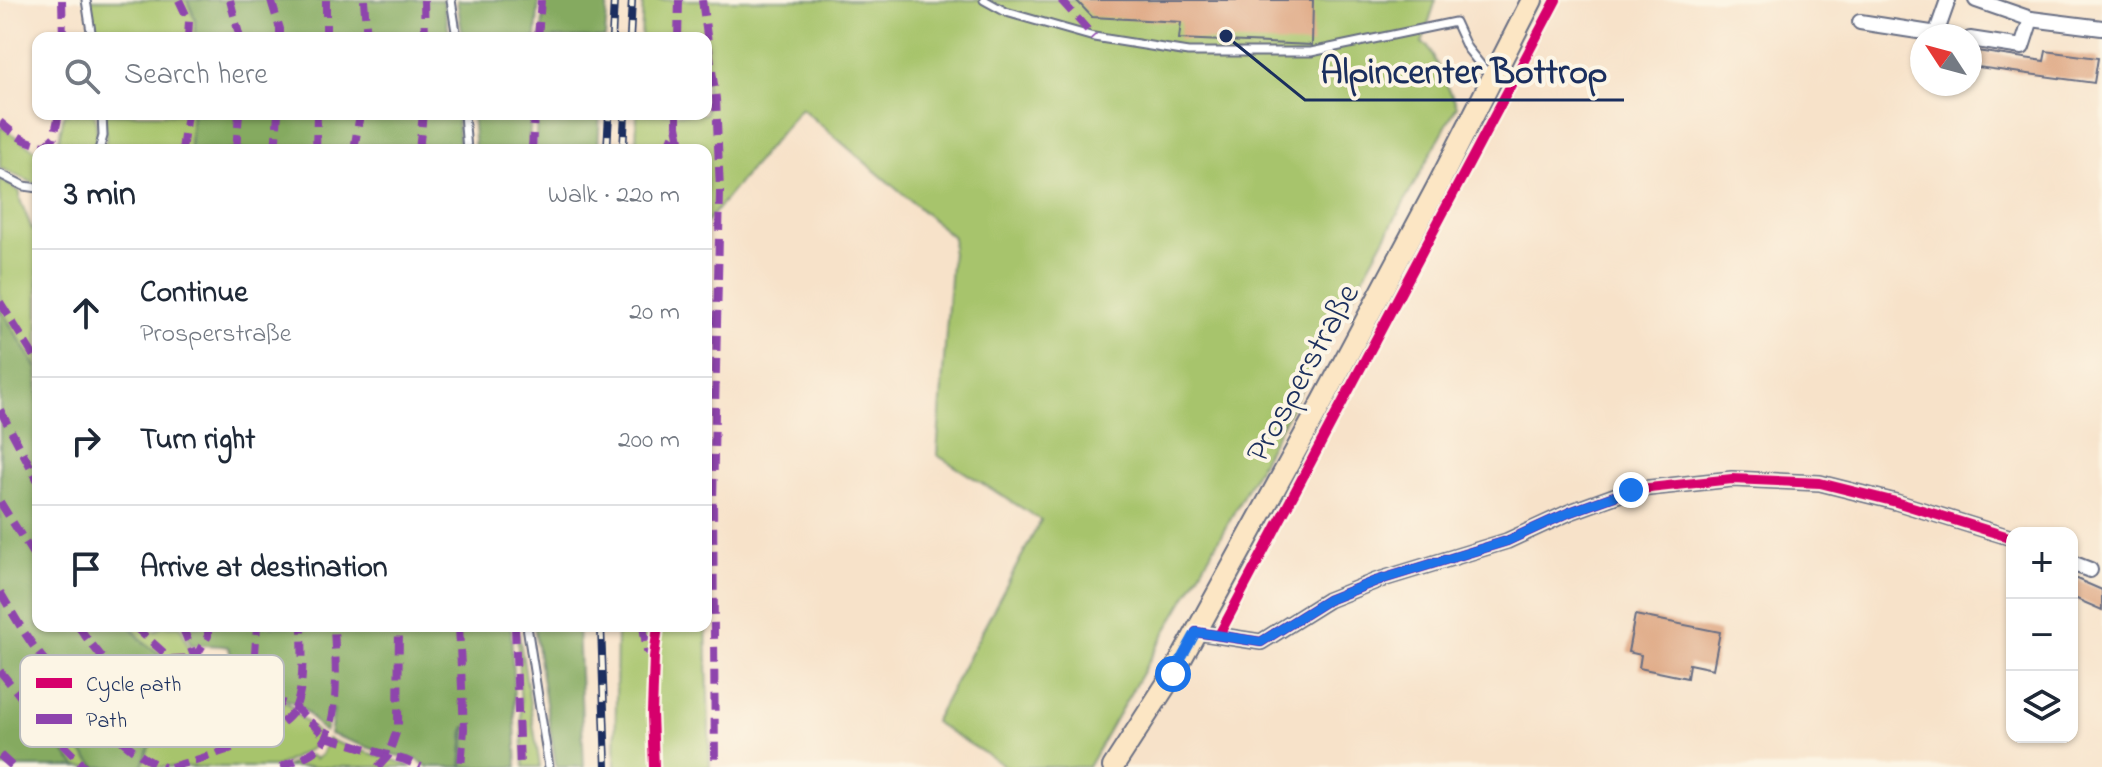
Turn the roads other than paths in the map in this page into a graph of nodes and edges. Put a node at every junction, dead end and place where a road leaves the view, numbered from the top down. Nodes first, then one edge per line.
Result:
1 (86, 0) edge
2 (451, 0) edge
3 (984, 0) edge
4 (1532, 0) edge
5 (1948, 0) edge
6 (1976, 0) edge
7 (2031, 19) junction
8 (1860, 22) dead end
9 (1945, 24) edge
10 (2102, 28) edge
11 (1910, 30) edge
12 (91, 32) edge
13 (456, 32) edge
14 (1982, 41) edge
15 (1493, 80) junction
16 (102, 120) edge
17 (464, 120) edge
18 (101, 144) edge
19 (466, 144) edge
20 (0, 174) edge
21 (32, 187) edge
22 (2006, 536) edge
23 (2078, 565) edge
24 (2090, 570) dead end
25 (528, 632) edge
26 (1196, 632) junction
27 (549, 767) edge
28 (1113, 767) edge

1 - 12 lane
2 - 13 lane
3 - 15 lane
4 - 15 main road, Prosperstraße
5 - 9 street
6 - 7 street
7 - 10 street
7 - 14 street
8 - 11 street
15 - 26 main road, Prosperstraße
16 - 18 lane
17 - 19 lane
20 - 21 lane
22 - 26 street
23 - 24 street
25 - 27 lane
26 - 28 main road, Prosperstraße

